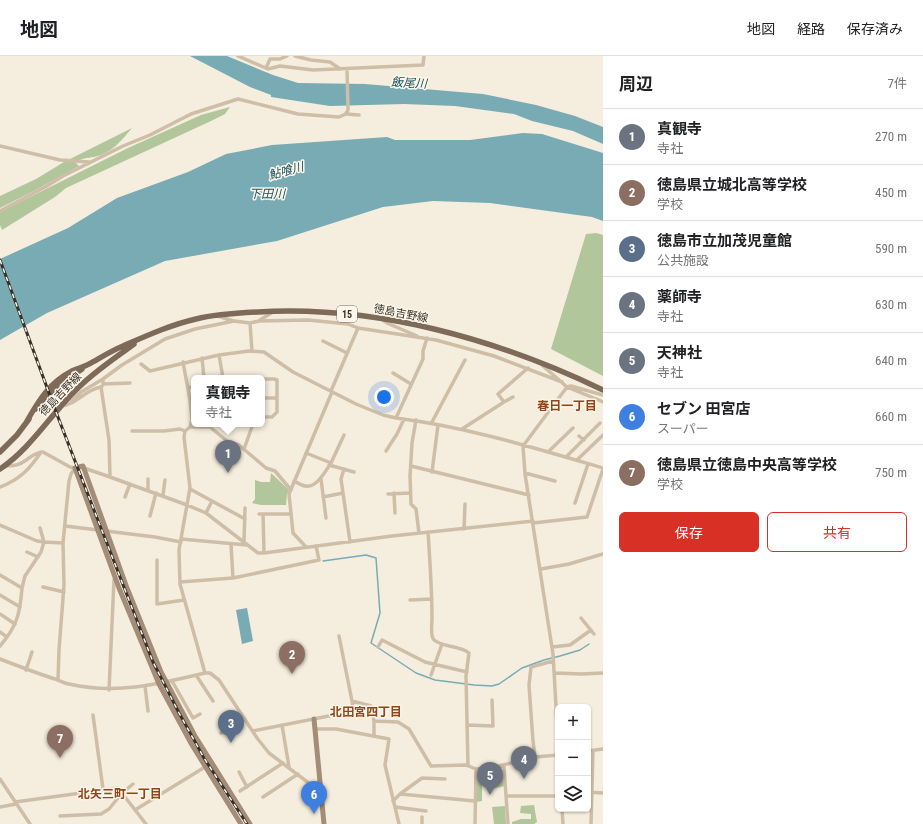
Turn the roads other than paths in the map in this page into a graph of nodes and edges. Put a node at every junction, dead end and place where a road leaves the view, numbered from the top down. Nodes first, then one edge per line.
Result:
1 (238, 56) edge
2 (287, 56) edge
3 (295, 56) edge
4 (424, 56) edge
5 (266, 68) junction
6 (340, 69) junction
7 (347, 69) junction
8 (346, 114) junction
9 (359, 115) dead end
10 (0, 146) edge
11 (90, 162) junction
12 (0, 211) edge
13 (275, 311) junction
14 (215, 315) junction
15 (383, 320) junction
16 (234, 321) junction
17 (259, 321) junction
18 (250, 323) junction
19 (358, 328) junction
20 (420, 337) junction
21 (141, 338) junction
22 (427, 338) junction
23 (323, 341) dead end
24 (252, 351) junction
25 (347, 353) junction
26 (219, 354) junction
27 (202, 358) junction
28 (466, 360) dead end
29 (536, 360) junction
30 (183, 362) junction
31 (141, 364) dead end
32 (528, 368) junction
33 (393, 373) dead end
34 (204, 375) edge
35 (222, 375) edge
36 (265, 379) edge
37 (562, 382) junction
38 (102, 383) junction
39 (130, 383) dead end
40 (411, 384) junction
41 (188, 387) junction
42 (567, 387) junction
43 (191, 388) edge
44 (603, 390) edge
45 (332, 391) junction
46 (603, 395) edge
47 (191, 397) edge
48 (513, 397) dead end
49 (265, 398) edge
50 (277, 398) junction
51 (504, 402) junction
52 (603, 402) edge
53 (71, 403) junction
54 (60, 406) junction
55 (265, 417) edge
56 (396, 418) junction
57 (404, 419) junction
58 (416, 420) junction
59 (432, 422) junction
60 (594, 422) dead end
61 (191, 424) edge
62 (438, 425) junction
63 (190, 427) junction
64 (252, 427) edge
65 (573, 428) dead end
66 (462, 429) junction
67 (132, 431) dead end
68 (185, 431) junction
69 (344, 435) dead end
70 (603, 435) edge
71 (579, 436) dead end
72 (584, 440) junction
73 (227, 441) junction
74 (525, 445) junction
75 (244, 449) junction
76 (386, 451) dead end
77 (0, 452) edge
78 (41, 452) junction
79 (548, 452) junction
80 (306, 453) junction
81 (566, 457) junction
82 (226, 459) dead end
83 (577, 460) junction
84 (330, 464) junction
85 (588, 464) junction
86 (5, 466) junction
87 (411, 466) junction
88 (83, 467) junction
89 (75, 468) junction
90 (0, 469) edge
91 (344, 469) junction
92 (603, 469) edge
93 (354, 472) dead end
94 (432, 472) junction
95 (525, 472) junction
96 (110, 477) junction
97 (148, 479) dead end
98 (320, 479) junction
99 (165, 480) dead end
100 (294, 481) junction
101 (555, 481) dead end
102 (130, 484) junction
103 (0, 487) edge
104 (190, 489) junction
105 (148, 490) junction
106 (291, 490) junction
107 (156, 493) junction
108 (343, 493) junction
109 (394, 493) junction
110 (410, 493) junction
111 (388, 494) dead end
112 (529, 495) junction
113 (163, 496) junction
114 (125, 497) dead end
115 (323, 497) junction
116 (212, 501) junction
117 (575, 503) dead end
118 (465, 504) dead end
119 (187, 505) junction
120 (245, 508) dead end
121 (395, 512) dead end
122 (206, 514) junction
123 (259, 514) dead end
124 (263, 514) junction
125 (290, 514) junction
126 (150, 516) dead end
127 (326, 518) dead end
128 (245, 519) junction
129 (533, 522) junction
130 (0, 525) edge
131 (65, 526) junction
132 (40, 528) dead end
133 (464, 529) junction
134 (98, 530) junction
135 (106, 531) junction
136 (428, 532) junction
137 (419, 533) junction
138 (181, 541) junction
139 (44, 542) junction
140 (244, 542) junction
141 (350, 542) junction
142 (63, 543) junction
143 (231, 544) junction
144 (248, 545) junction
145 (316, 546) junction
146 (306, 547) junction
147 (27, 552) dead end
148 (264, 553) junction
149 (603, 554) edge
150 (38, 557) junction
151 (157, 560) dead end
152 (541, 569) junction
153 (0, 575) edge
154 (115, 578) junction
155 (233, 578) junction
156 (180, 582) junction
157 (43, 587) dead end
158 (22, 588) junction
159 (64, 592) junction
160 (0, 595) edge
161 (432, 599) junction
162 (184, 600) junction
163 (410, 600) dead end
164 (20, 607) junction
165 (0, 614) edge
166 (581, 618) dead end
167 (15, 624) junction
168 (0, 632) edge
169 (339, 636) dead end
170 (7, 637) junction
171 (442, 644) junction
172 (0, 646) edge
173 (378, 647) dead end
174 (552, 647) junction
175 (32, 652) dead end
176 (0, 659) edge
177 (553, 661) junction
178 (435, 665) junction
179 (26, 670) junction
180 (467, 672) junction
181 (205, 673) junction
182 (555, 673) junction
183 (603, 673) edge
184 (196, 675) junction
185 (430, 675) dead end
186 (58, 680) junction
187 (169, 681) junction
188 (160, 684) junction
189 (145, 686) junction
190 (109, 690) junction
191 (492, 700) dead end
192 (213, 701) dead end
193 (352, 701) junction
194 (148, 711) dead end
195 (200, 714) dead end
196 (93, 715) dead end
197 (245, 719) junction
198 (314, 719) junction
199 (374, 721) junction
200 (282, 725) junction
201 (467, 725) junction
202 (315, 729) junction
203 (253, 731) junction
204 (221, 734) dead end
205 (374, 736) junction
206 (558, 740) edge
207 (603, 749) edge
208 (593, 751) joint
209 (555, 755) edge
210 (535, 757) junction
211 (283, 763) junction
212 (468, 766) junction
213 (502, 766) junction
214 (205, 767) junction
215 (289, 767) junction
216 (476, 769) junction
217 (239, 772) dead end
218 (298, 774) junction
219 (591, 778) edge
220 (0, 779) edge
221 (445, 780) dead end
222 (133, 784) dead end
223 (247, 786) junction
224 (103, 789) junction
225 (240, 791) dead end
226 (591, 792) edge
227 (122, 793) junction
228 (603, 793) edge
229 (400, 794) junction
230 (321, 795) junction
231 (506, 796) junction
232 (555, 796) edge
233 (263, 797) dead end
234 (393, 801) junction
235 (475, 801) junction
236 (15, 803) junction
237 (0, 807) edge
238 (395, 807) junction
239 (135, 810) junction
240 (426, 811) dead end
241 (562, 812) edge
242 (591, 812) edge
243 (60, 816) dead end
244 (422, 817) dead end
245 (30, 824) edge
246 (146, 824) edge
247 (241, 824) edge
248 (250, 824) edge
249 (324, 824) edge
250 (400, 824) edge
251 (422, 824) edge
252 (475, 824) edge
253 (508, 824) edge
254 (563, 824) edge
255 (591, 824) edge

1 - 5 street
2 - 5 street
3 - 6 street
4 - 7 street
5 - 6 street
6 - 7 street
7 - 8 street
8 - 9 street
8 - 11 street
10 - 11 street
11 - 12 street
13 - 14 main road, 徳島吉野線 / 15
13 - 15 main road, 徳島吉野線 / 15
13 - 17 street
14 - 16 street
14 - 21 main road, 徳島吉野線 / 15
15 - 20 street
15 - 29 main road, 徳島吉野線 / 15
16 - 18 street
16 - 38 street
17 - 18 street
17 - 19 street
18 - 24 street
19 - 20 street
19 - 25 street
20 - 22 street
21 - 54 main road, 徳島吉野線 / 15
21 - 77 main road, 徳島吉野線 / 15
22 - 32 street
22 - 40 street
23 - 25 street
24 - 26 street
24 - 45 street
25 - 45 street
26 - 27 street
26 - 35 street
27 - 30 street
27 - 34 street
28 - 59 street
29 - 37 street
29 - 44 main road, 徳島吉野線 / 15
30 - 31 street
30 - 41 street
32 - 37 street
32 - 51 street
33 - 40 street
36 - 50 street
37 - 42 street
38 - 39 street
38 - 53 street
38 - 53 street
38 - 96 street
40 - 56 street
41 - 43 street
41 - 47 street
42 - 46 street
42 - 52 street
42 - 74 street
45 - 56 street
45 - 80 street
48 - 51 street
49 - 50 street
50 - 55 street
51 - 66 street
53 - 54 street
54 - 86 main road, 徳島吉野線 / 15
56 - 57 street
57 - 58 street
57 - 76 street
58 - 59 street
58 - 87 street
59 - 62 street
60 - 72 street
61 - 63 street
62 - 66 street
62 - 94 street
63 - 68 street
63 - 73 street
64 - 75 street
65 - 79 street
66 - 74 street
67 - 68 street
68 - 104 street
69 - 84 street
70 - 83 street
71 - 72 street
72 - 81 street
73 - 75 street
73 - 82 street
74 - 79 street
74 - 95 street
75 - 106 street
78 - 86 street
78 - 89 street
78 - 103 street
79 - 81 street
80 - 84 street
80 - 100 street
81 - 83 street
83 - 85 street
84 - 91 street
84 - 98 street
85 - 92 street
85 - 117 street
86 - 90 main road, 徳島吉野線 / 15
87 - 94 street
87 - 110 street
88 - 89 street
88 - 96 street
88 - 135 street
89 - 131 street
89 - 134 street
91 - 93 street
91 - 108 street
92 - 129 street
94 - 112 street
95 - 101 street
95 - 112 street
96 - 102 street
97 - 105 street
98 - 100 street
98 - 115 street
99 - 113 street
100 - 106 street
102 - 105 street
102 - 114 street
104 - 116 street
104 - 119 street
105 - 107 street
106 - 125 street
107 - 113 street
107 - 126 street
108 - 115 street
108 - 141 street
109 - 110 street
109 - 111 street
109 - 121 street
110 - 137 street
112 - 129 street
113 - 119 street
115 - 127 street
116 - 122 street
116 - 128 street
118 - 133 street
119 - 122 street
119 - 138 street
120 - 128 street
122 - 140 street
123 - 124 street
124 - 125 street
124 - 148 street
125 - 146 street
128 - 140 street
129 - 133 street
129 - 152 street
130 - 139 street
131 - 134 street
131 - 142 street
132 - 139 street
133 - 136 street
134 - 154 street
135 - 138 street
135 - 187 street
136 - 137 street
136 - 161 street
137 - 141 street
138 - 143 street
138 - 156 street
139 - 142 street
139 - 150 street
140 - 144 street
141 - 145 street
142 - 159 street
143 - 144 street
143 - 155 street
144 - 148 street
145 - 146 street
145 - 155 street
146 - 148 street
147 - 150 street
149 - 152 street
150 - 158 street
151 - 162 street
152 - 174 street
153 - 158 street
154 - 188 street
154 - 190 street
155 - 156 street
156 - 162 street
157 - 159 street
158 - 164 street
159 - 186 street
160 - 164 street
161 - 163 street
161 - 171 street
162 - 181 street
164 - 167 street
165 - 167 street
166 - 174 street
167 - 170 street
168 - 170 street
169 - 193 street
170 - 172 street
171 - 178 street
171 - 180 street
173 - 178 street
174 - 177 street
175 - 179 street
176 - 179 street
177 - 182 street
177 - 210 street
178 - 180 street
178 - 185 street
179 - 186 street
180 - 201 street
181 - 184 street
181 - 197 street
182 - 183 street
182 - 206 street
184 - 187 street
184 - 192 street
186 - 190 street
187 - 188 street
187 - 195 street
187 - 248 street
188 - 189 street
188 - 214 street
189 - 190 street
189 - 194 street
191 - 201 street
193 - 198 street
193 - 199 street
196 - 224 street
197 - 203 street
197 - 204 street
198 - 200 street
198 - 202 street
199 - 205 street
199 - 212 street
200 - 203 street
200 - 215 street
201 - 212 street
202 - 205 street
202 - 230 street
203 - 211 street
205 - 234 street
207 - 208 street
208 - 219 street
209 - 210 street
210 - 213 street
211 - 215 street
211 - 223 street
212 - 216 street
213 - 216 street
213 - 231 street
214 - 239 street
214 - 247 street
215 - 218 street
216 - 235 street
217 - 223 street
218 - 230 street
218 - 233 street
220 - 236 street
221 - 229 street
222 - 227 street
223 - 225 street
224 - 227 street
224 - 236 street
226 - 228 street
227 - 239 street
227 - 243 street
229 - 234 street
229 - 235 street
230 - 249 street
231 - 232 street
231 - 253 street
234 - 238 street
235 - 252 street
236 - 237 street
236 - 245 street
238 - 240 street
238 - 250 street
239 - 246 street
241 - 254 street
242 - 255 street
244 - 251 street

